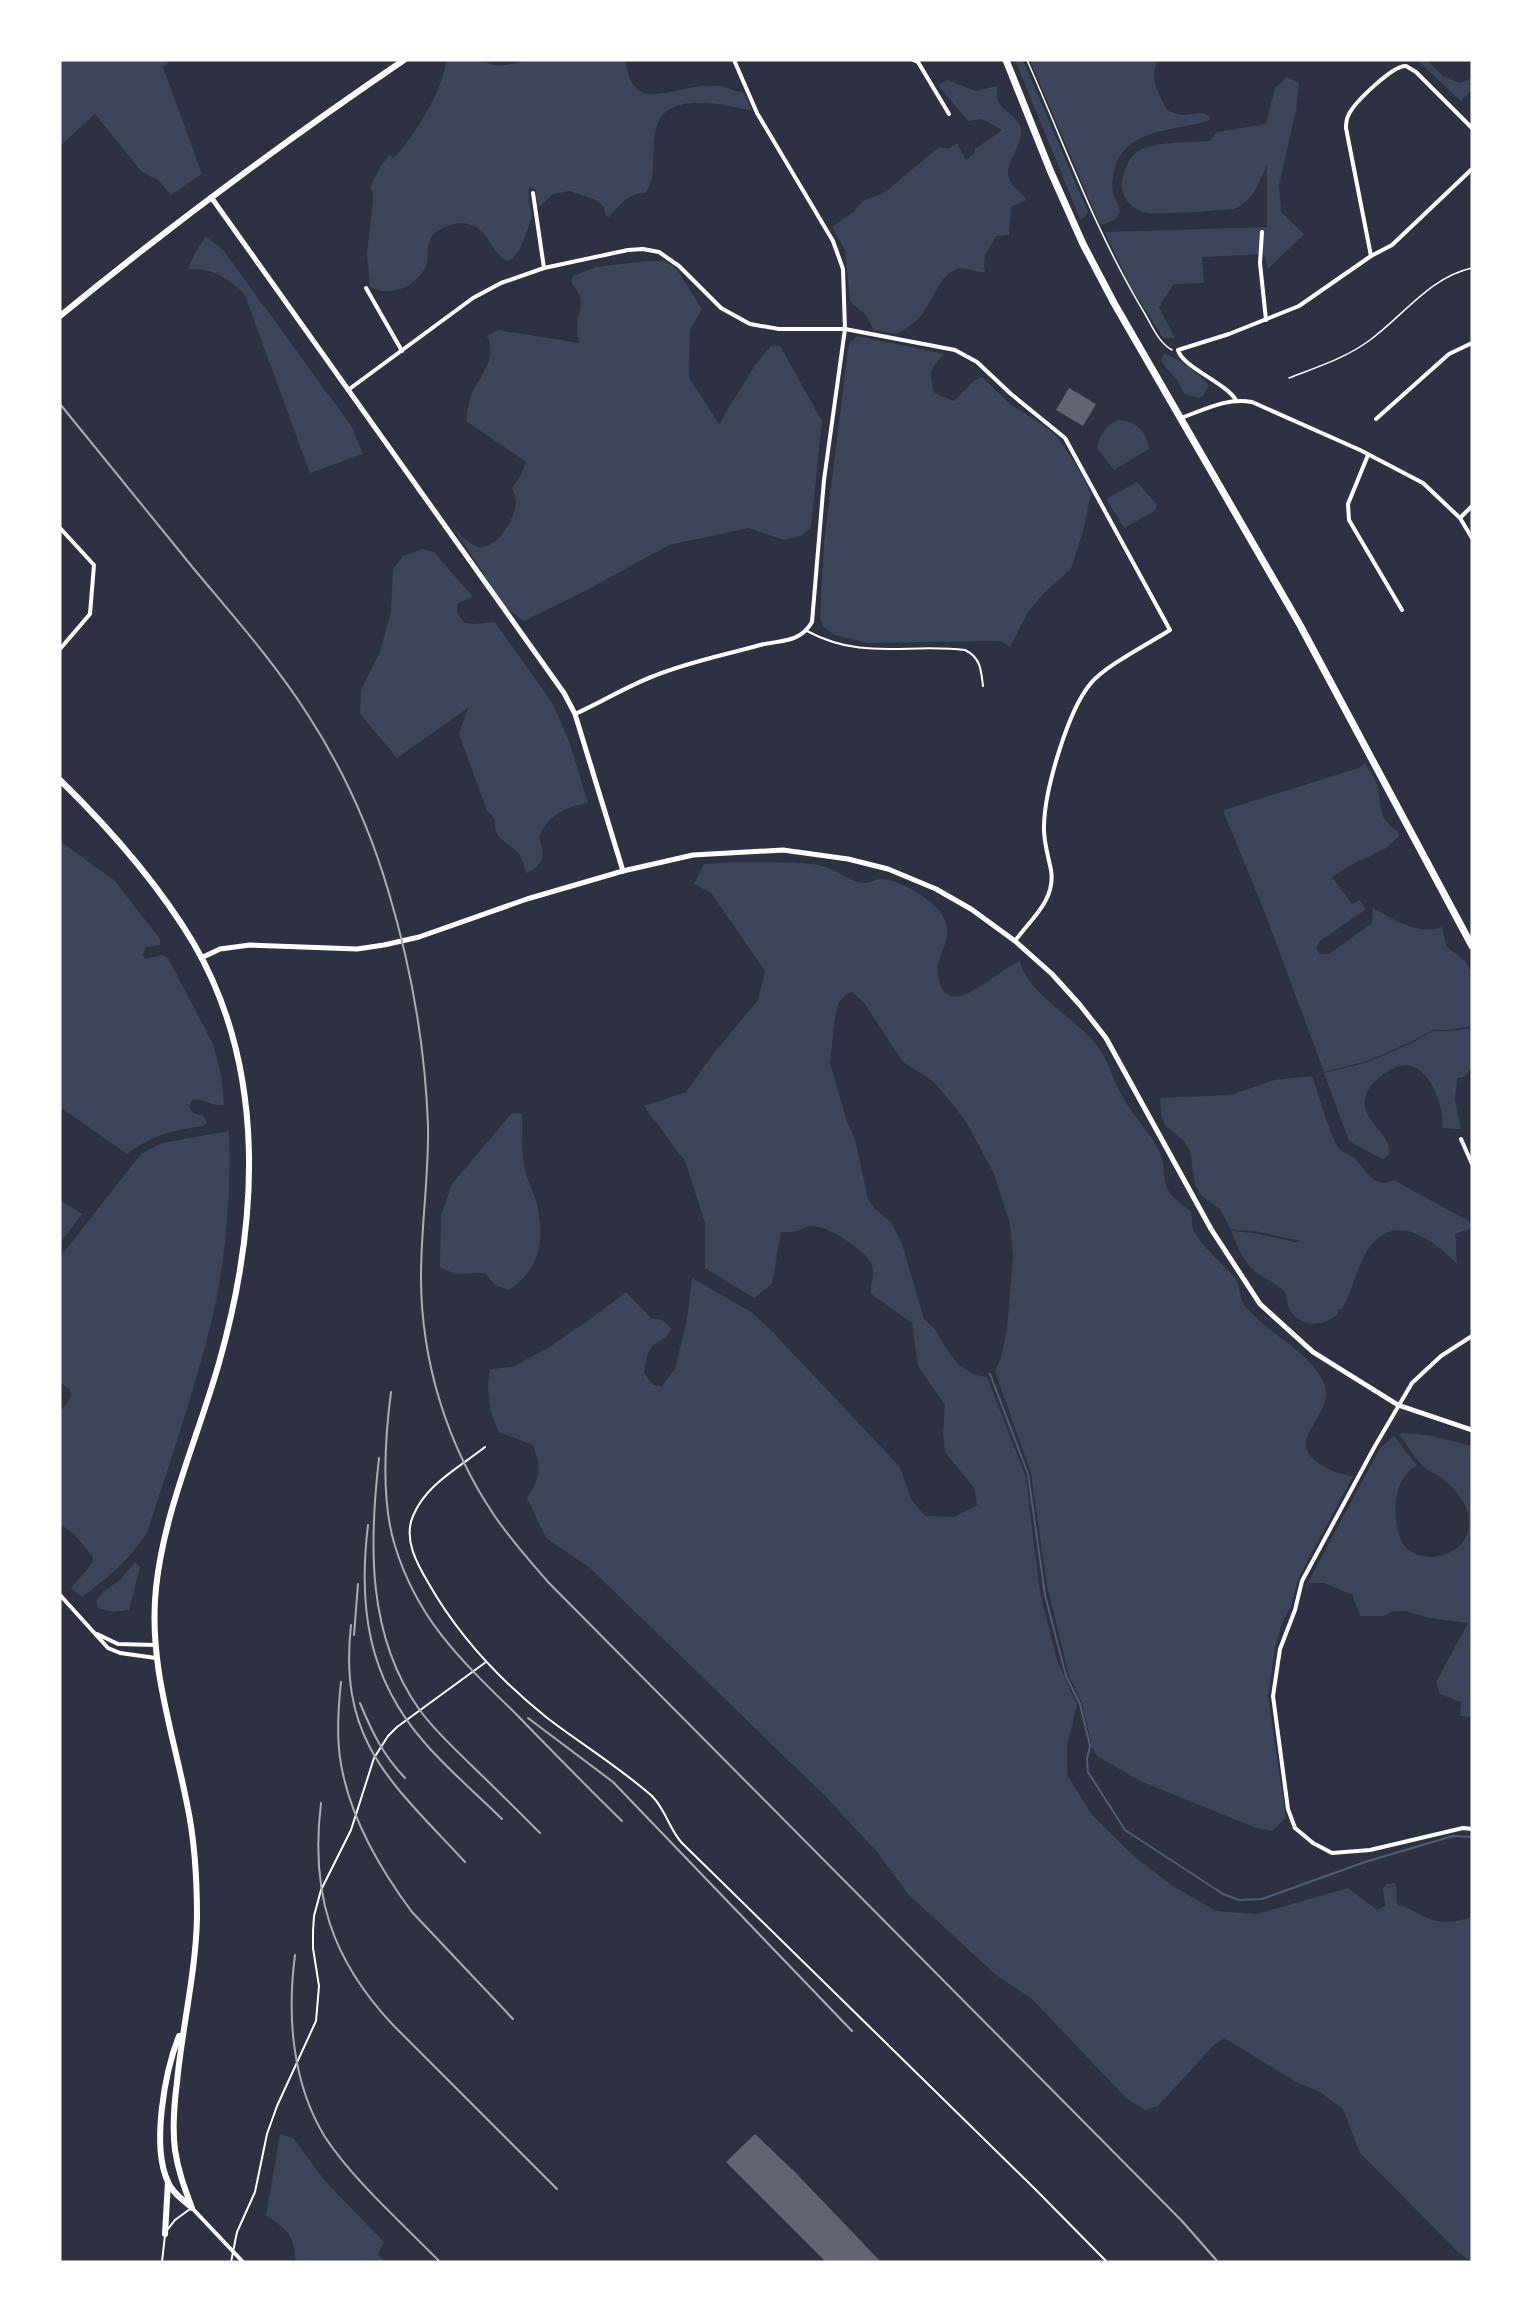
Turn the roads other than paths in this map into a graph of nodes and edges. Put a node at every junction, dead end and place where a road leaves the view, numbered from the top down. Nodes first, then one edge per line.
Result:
1 (404, 60) edge
2 (734, 60) edge
3 (913, 60) edge
4 (1006, 60) edge
5 (950, 114) dead end
6 (1472, 128) edge
7 (1472, 170) edge
8 (533, 193) dead end
9 (211, 197) junction
10 (1262, 232) dead end
11 (1371, 256) junction
12 (544, 268) junction
13 (366, 288) dead end
14 (60, 316) edge
15 (1266, 320) junction
16 (845, 329) junction
17 (1472, 343) edge
18 (402, 351) junction
19 (348, 390) junction
20 (1236, 400) junction
21 (1181, 418) junction
22 (1376, 419) dead end
23 (1368, 455) junction
24 (1472, 506) edge
25 (1460, 518) junction
26 (60, 528) edge
27 (1472, 538) edge
28 (1401, 610) dead end
29 (807, 631) junction
30 (60, 649) edge
31 (983, 686) dead end
32 (575, 714) junction
33 (60, 780) edge
34 (623, 871) junction
35 (1015, 941) junction
36 (1472, 946) edge
37 (201, 958) junction
38 (1461, 1139) dead end
39 (1472, 1164) edge
40 (1472, 1336) edge
41 (1398, 1405) junction
42 (1472, 1430) edge
43 (485, 1447) dead end
44 (60, 1595) edge
45 (94, 1632) junction
46 (155, 1645) junction
47 (156, 1659) junction
48 (486, 1662) junction
49 (1472, 1829) edge
50 (183, 2027) junction
51 (168, 2182) junction
52 (192, 2208) junction
53 (165, 2235) junction
54 (162, 2262) edge
55 (231, 2262) edge
56 (243, 2262) edge
57 (1107, 2262) edge

1 - 9 main road
2 - 16 street
3 - 5 street
4 - 21 highway
6 - 11 street
7 - 11 street
8 - 12 street
9 - 14 main road
9 - 19 street
10 - 15 street
11 - 15 street
12 - 16 street
12 - 18 street
13 - 18 street
15 - 20 street
16 - 29 street
16 - 35 street
17 - 22 street
18 - 19 street
19 - 32 street
20 - 21 street
20 - 23 street
21 - 36 highway
23 - 25 street
23 - 28 street
24 - 25 street
25 - 27 street
26 - 30 street
29 - 31 lane
29 - 32 street
32 - 34 street
33 - 37 main road
34 - 35 street
34 - 37 street
35 - 41 street
37 - 46 main road
38 - 39 street
40 - 41 street
41 - 42 street
41 - 49 street
43 - 48 lane
44 - 45 street
45 - 46 street
45 - 47 street
46 - 47 main road
47 - 50 main road
48 - 55 lane
48 - 57 lane
50 - 51 main road
50 - 52 main road
51 - 52 main road
51 - 53 main road
52 - 53 lane
52 - 56 street
53 - 54 lane

